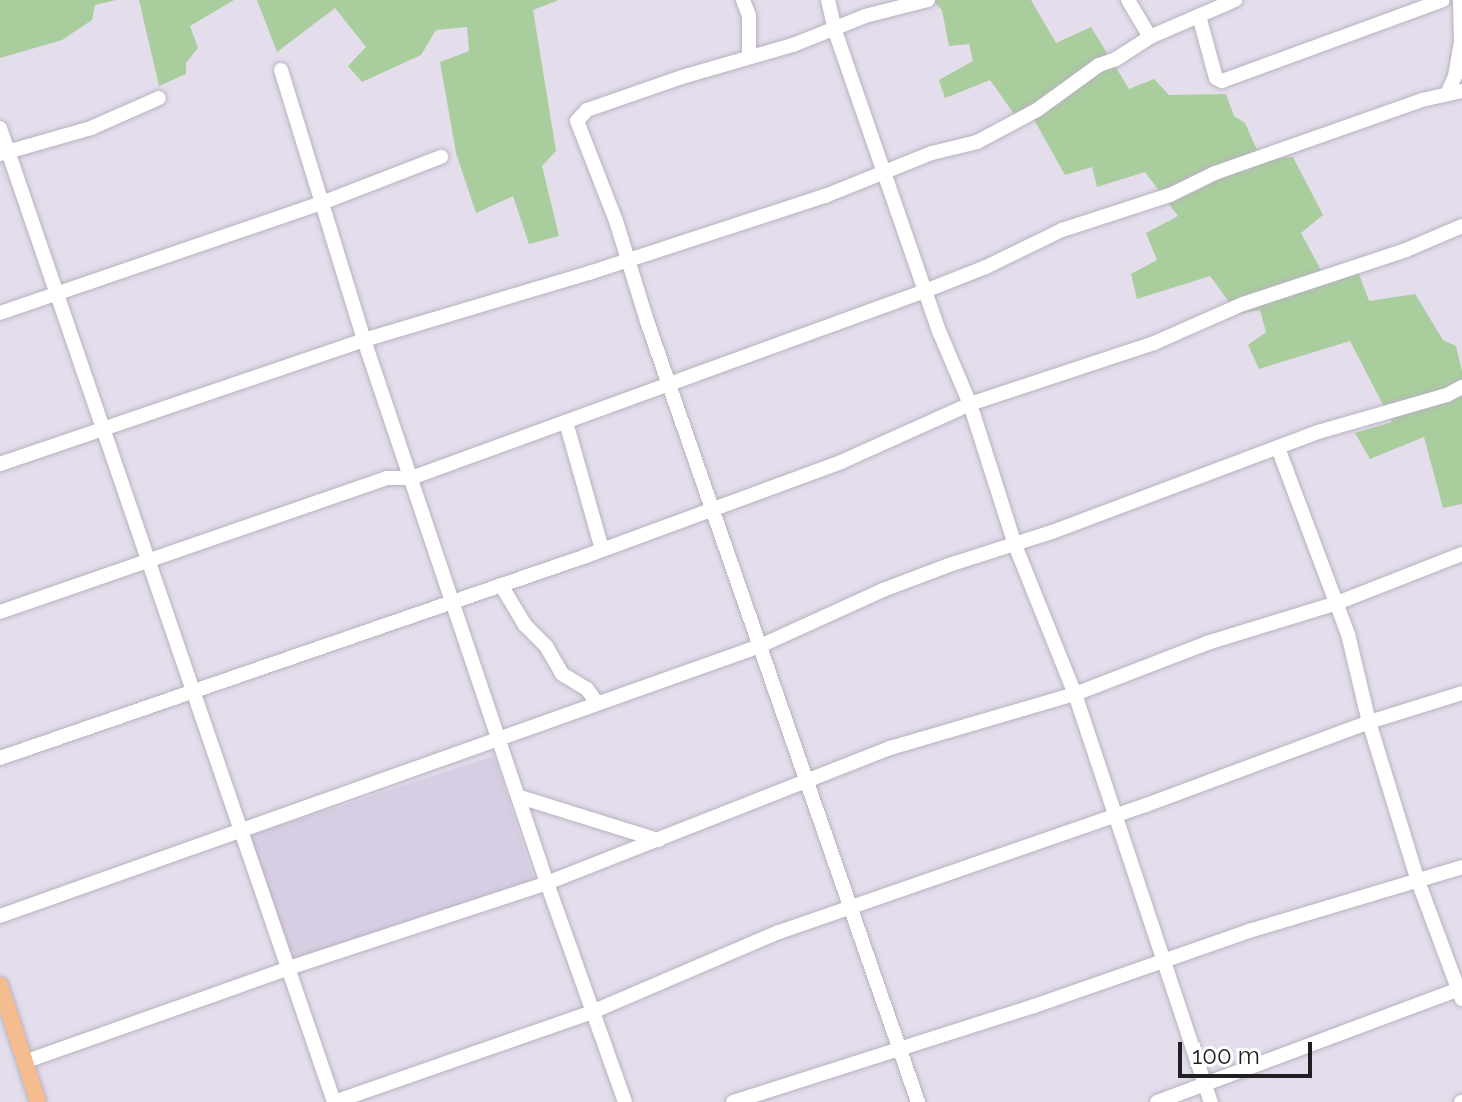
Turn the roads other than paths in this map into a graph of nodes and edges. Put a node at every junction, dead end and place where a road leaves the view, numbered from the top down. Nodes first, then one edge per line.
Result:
1 (743, 0) edge
2 (828, 0) edge
3 (928, 0) edge
4 (1128, 0) edge
5 (1235, 0) edge
6 (1443, 0) edge
7 (1460, 0) edge
8 (1199, 16) junction
9 (835, 31) junction
10 (1150, 37) junction
11 (749, 57) junction
12 (281, 70) dead end
13 (1459, 80) edge
14 (1455, 92) edge
15 (159, 98) dead end
16 (0, 128) edge
17 (4, 152) edge
18 (441, 157) dead end
19 (885, 174) junction
20 (319, 204) junction
21 (1462, 226) edge
22 (626, 259) junction
23 (925, 291) junction
24 (57, 292) junction
25 (0, 313) edge
26 (364, 340) junction
27 (669, 383) junction
28 (1462, 387) edge
29 (970, 404) junction
30 (566, 422) junction
31 (103, 429) junction
32 (1278, 448) junction
33 (0, 464) edge
34 (411, 478) junction
35 (713, 507) junction
36 (1015, 545) junction
37 (602, 549) junction
38 (1462, 554) edge
39 (149, 559) junction
40 (501, 585) junction
41 (454, 600) junction
42 (1337, 603) junction
43 (0, 612) edge
44 (760, 646) junction
45 (195, 693) junction
46 (1462, 693) edge
47 (1075, 694) junction
48 (596, 702) junction
49 (1369, 722) junction
50 (500, 738) junction
51 (0, 758) edge
52 (806, 782) junction
53 (520, 797) junction
54 (1116, 815) junction
55 (240, 831) junction
56 (658, 840) junction
57 (1462, 867) edge
58 (1418, 881) junction
59 (547, 883) junction
60 (849, 908) junction
61 (0, 916) edge
62 (1166, 960) junction
63 (289, 968) junction
64 (1461, 992) edge
65 (2, 995) edge
66 (592, 1012) junction
67 (900, 1048) junction
68 (24, 1062) junction
69 (1205, 1084) junction
70 (38, 1102) edge
71 (334, 1102) edge
72 (625, 1102) edge
73 (733, 1102) edge
74 (918, 1102) edge
75 (1157, 1102) edge
76 (1211, 1102) edge

1 - 11 street
2 - 9 street
3 - 9 street
4 - 10 street
5 - 8 street
6 - 8 street
7 - 13 street
8 - 10 street
9 - 11 street
9 - 19 street
10 - 19 street
11 - 22 street
12 - 20 street
13 - 14 street
14 - 23 street
15 - 17 street
16 - 17 street
17 - 24 street
18 - 20 street
19 - 22 street
19 - 23 street
20 - 24 street
20 - 26 street
21 - 29 street
22 - 26 street
22 - 27 street
23 - 27 street
23 - 29 street
24 - 25 street
24 - 31 street
26 - 31 street
26 - 34 street
27 - 30 street
27 - 35 street
28 - 32 street
29 - 35 street
29 - 36 street
30 - 34 street
30 - 37 street
31 - 33 street
31 - 39 street
32 - 36 street
32 - 42 street
34 - 39 street
34 - 41 street
35 - 37 street
35 - 44 street
36 - 44 street
36 - 47 street
37 - 40 street
38 - 42 street
39 - 43 street
39 - 45 street
40 - 41 street
40 - 48 street
41 - 45 street
41 - 50 street
42 - 47 street
42 - 49 street
44 - 48 street
44 - 52 street
45 - 51 street
45 - 55 street
46 - 49 street
47 - 52 street
47 - 54 street
48 - 50 street
49 - 54 street
49 - 58 street
50 - 53 street
50 - 55 street
52 - 56 street
52 - 60 street
53 - 56 street
53 - 59 street
54 - 60 street
54 - 62 street
55 - 61 street
55 - 63 street
56 - 59 street
57 - 58 street
58 - 62 street
58 - 64 street
59 - 63 street
59 - 66 street
60 - 66 street
60 - 67 street
62 - 67 street
62 - 69 street
63 - 68 street
63 - 71 street
64 - 69 street
65 - 68 main road
66 - 71 street
66 - 72 street
67 - 73 street
67 - 74 street
68 - 70 main road
69 - 75 street
69 - 76 street

